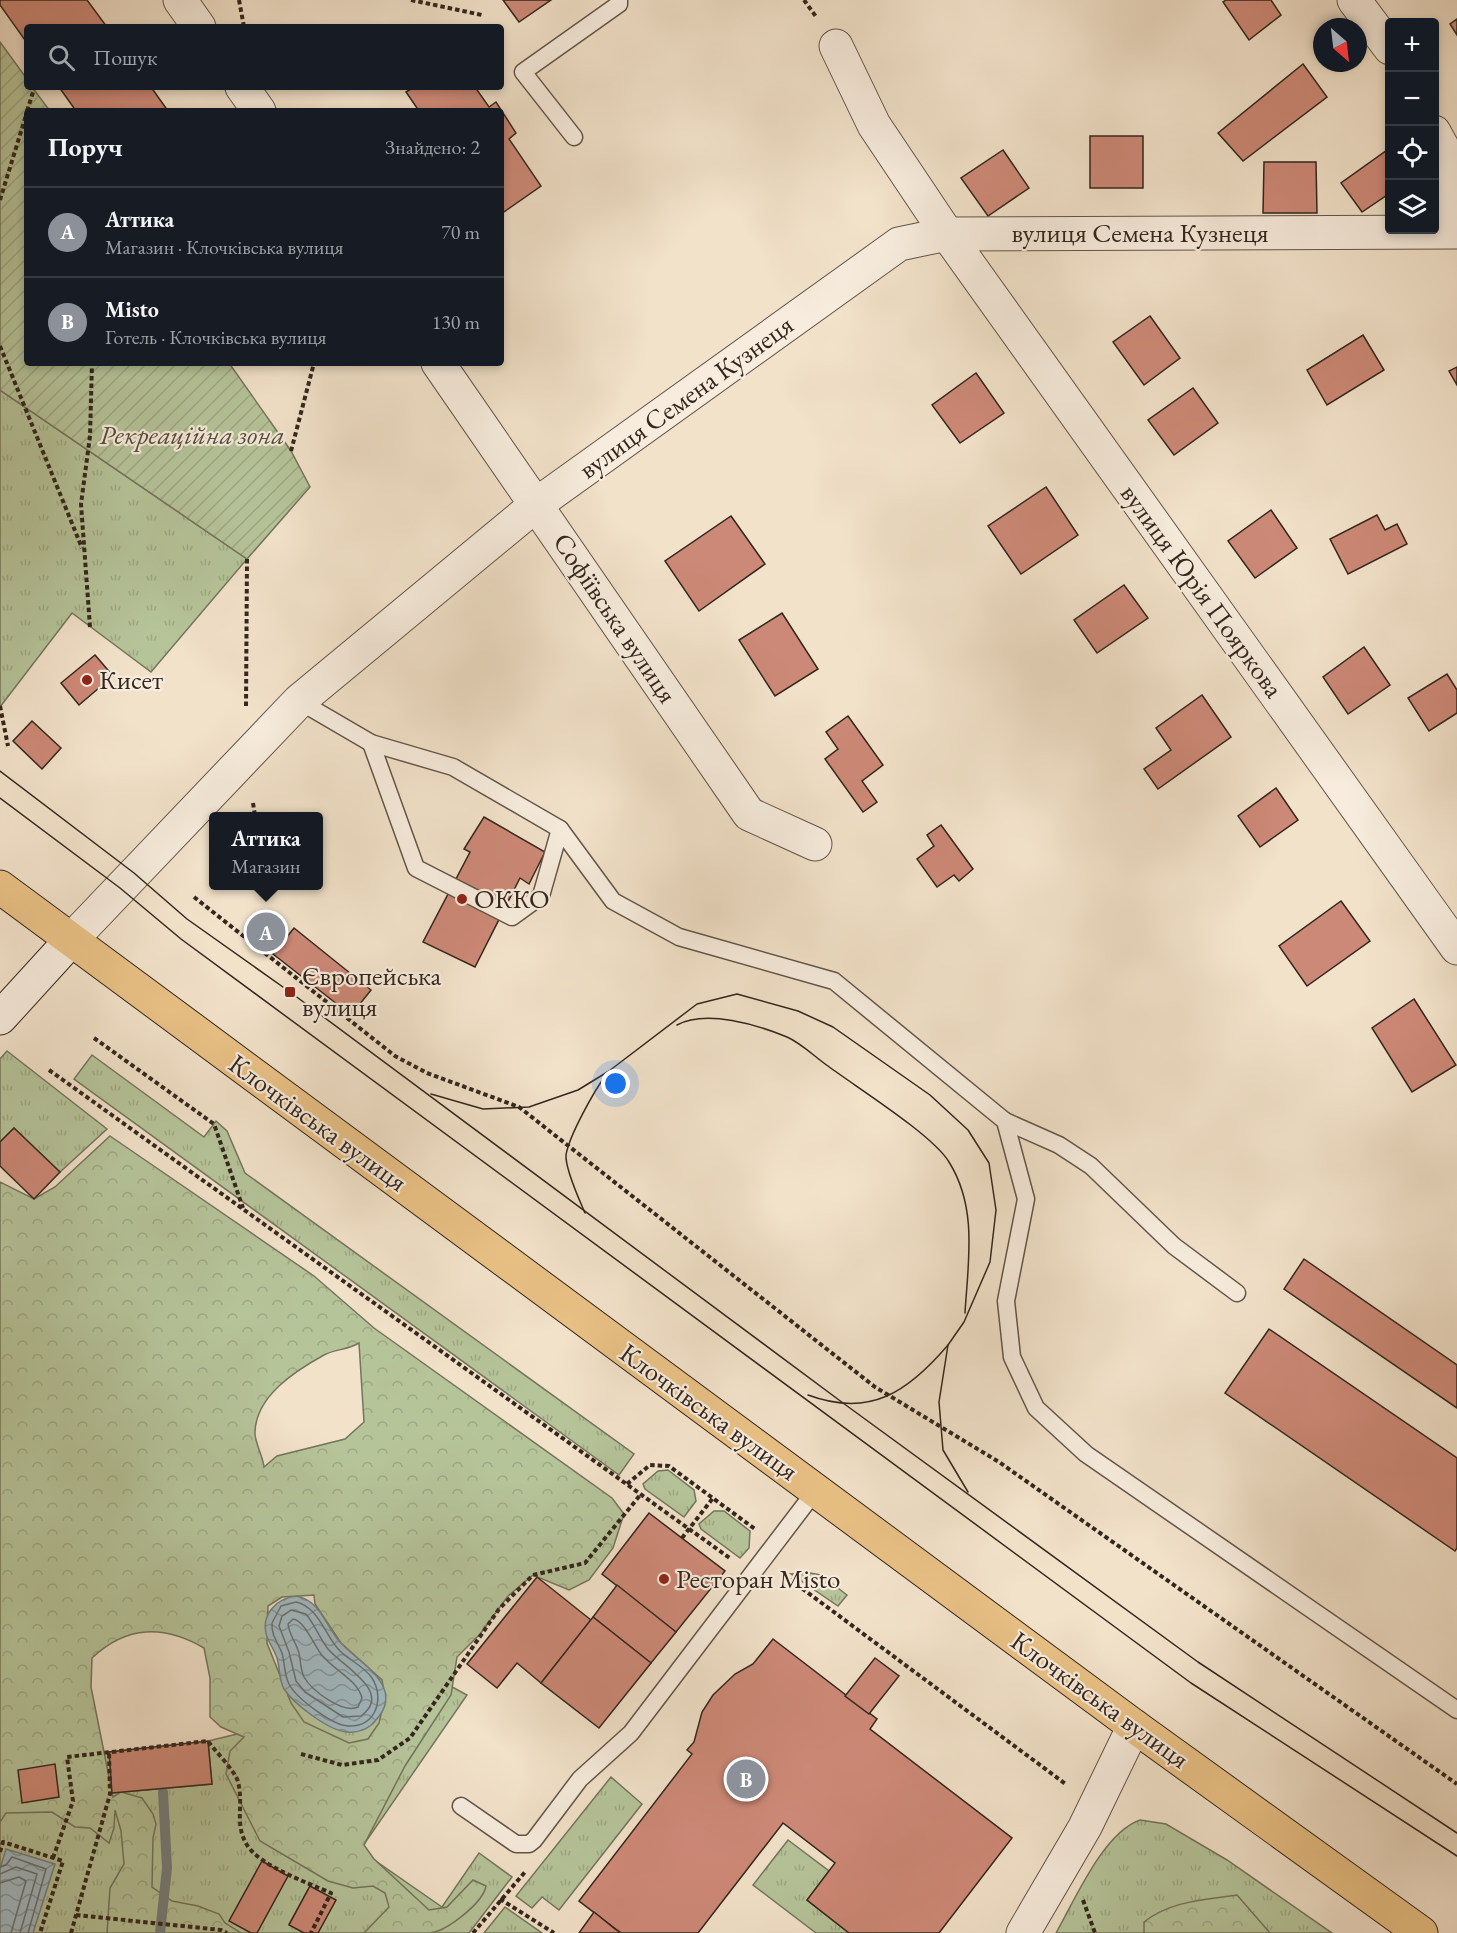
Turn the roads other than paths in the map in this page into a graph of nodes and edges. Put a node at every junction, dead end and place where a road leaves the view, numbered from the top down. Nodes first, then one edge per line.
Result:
1 (180, 0) edge
2 (619, 0) edge
3 (1354, 0) edge
4 (197, 24) edge
5 (1385, 43) edge
6 (836, 46) dead end
7 (244, 90) edge
8 (257, 108) edge
9 (574, 137) dead end
10 (1439, 141) edge
11 (1449, 232) edge
12 (947, 234) junction
13 (440, 366) edge
14 (537, 504) junction
15 (299, 701) junction
16 (371, 743) junction
17 (560, 829) junction
18 (815, 844) dead end
19 (0, 887) edge
20 (72, 939) junction
21 (1457, 948) edge
22 (0, 1018) edge
23 (1005, 1121) junction
24 (1237, 1293) dead end
25 (816, 1490) junction
26 (1457, 1710) edge
27 (1134, 1726) junction
28 (461, 1806) dead end
29 (1023, 1933) edge
30 (1421, 1933) edge

1 - 4 street
2 - 9 lane
3 - 5 street
6 - 12 street, вулиця Юрія Пояркова
7 - 8 street
10 - 11 street
11 - 12 street, вулиця Семена Кузнеця
12 - 14 street, вулиця Семена Кузнеця
12 - 21 street, вулиця Юрія Пояркова
13 - 14 street, Софіївська вулиця
14 - 15 street, вулиця Семена Кузнеця
14 - 18 street, Софіївська вулиця
15 - 16 lane
15 - 20 street, вулиця Семена Кузнеця
16 - 17 lane
16 - 17 lane
17 - 23 lane
19 - 20 main road, Клочківська вулиця
20 - 22 street
20 - 25 main road, Клочківська вулиця
23 - 24 lane
23 - 26 lane
25 - 27 main road, Клочківська вулиця
25 - 28 lane
27 - 29 street
27 - 30 main road, Клочківська вулиця

